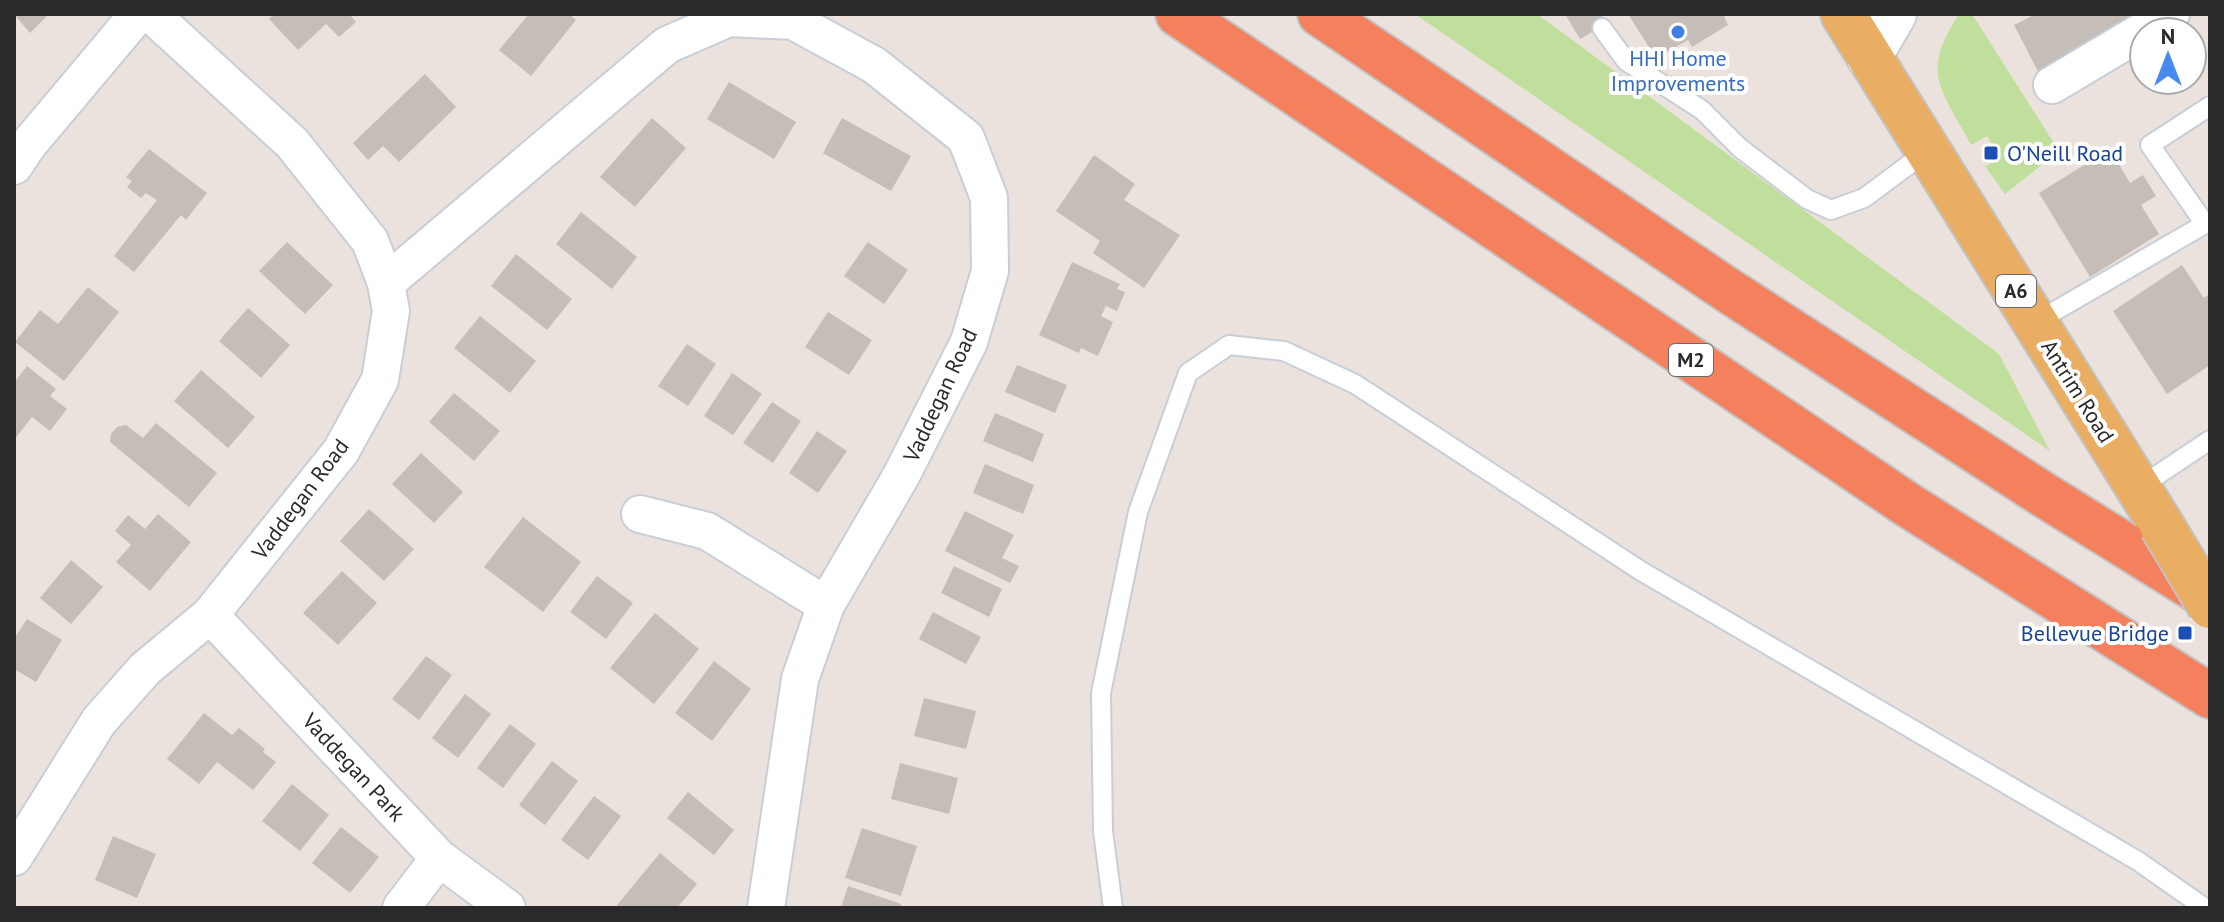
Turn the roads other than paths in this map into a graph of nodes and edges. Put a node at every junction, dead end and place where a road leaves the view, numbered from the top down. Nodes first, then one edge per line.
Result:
1 (138, 14) edge
2 (151, 14) edge
3 (1178, 14) edge
4 (1320, 14) edge
5 (1843, 14) edge
6 (1894, 14) edge
7 (2171, 14) edge
8 (1602, 28) dead end
9 (1869, 57) junction
10 (2052, 85) dead end
11 (2210, 106) edge
12 (1926, 152) junction
13 (14, 166) edge
14 (2207, 228) edge
15 (386, 283) junction
16 (2036, 322) junction
17 (2210, 440) edge
18 (2138, 488) junction
19 (640, 514) dead end
20 (2210, 598) edge
21 (826, 605) junction
22 (2210, 606) edge
23 (210, 615) junction
24 (2210, 696) edge
25 (14, 857) edge
26 (439, 858) junction
27 (401, 908) edge
28 (507, 908) edge
29 (766, 908) edge
30 (1113, 908) edge
31 (2205, 908) edge

1 - 13 street
2 - 15 street, Vaddegan Road
3 - 24 highway, M2
4 - 20 highway
5 - 9 main road, Antrim Road / A6
6 - 9 main road
7 - 10 street
8 - 12 lane
9 - 12 main road, Antrim Road / A6
11 - 14 lane
12 - 16 main road, Antrim Road / A6
14 - 16 lane
15 - 21 street, Vaddegan Road
15 - 23 street, Vaddegan Road
16 - 18 main road, Antrim Road / A6
17 - 18 lane
18 - 22 main road, Antrim Road / A6, bridge
19 - 21 street
21 - 29 street, Vaddegan Road
23 - 25 street, Vaddegan Road
23 - 26 street, Vaddegan Park
26 - 27 street
26 - 28 street, Vaddegan Park
30 - 31 lane

